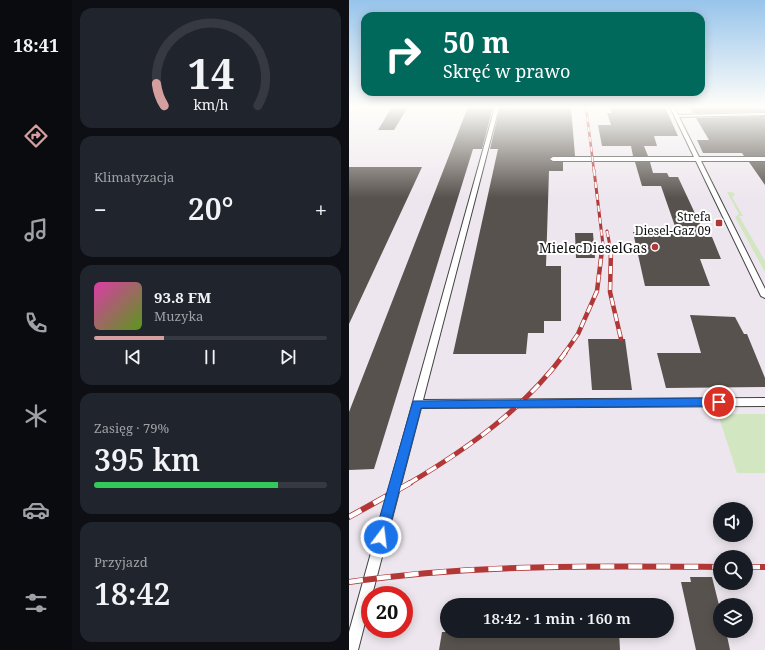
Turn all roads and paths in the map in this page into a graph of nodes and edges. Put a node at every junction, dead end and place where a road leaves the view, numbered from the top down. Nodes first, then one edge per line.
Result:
1 (489, 137) edge
2 (687, 137) edge
3 (553, 159) dead end
4 (698, 159) junction
5 (765, 159) edge
6 (765, 296) edge
7 (765, 402) edge
8 (417, 404) junction
9 (351, 650) edge

1 - 8 lane
2 - 4 lane
3 - 4 lane
4 - 5 lane
4 - 6 lane
7 - 8 lane
8 - 9 lane

